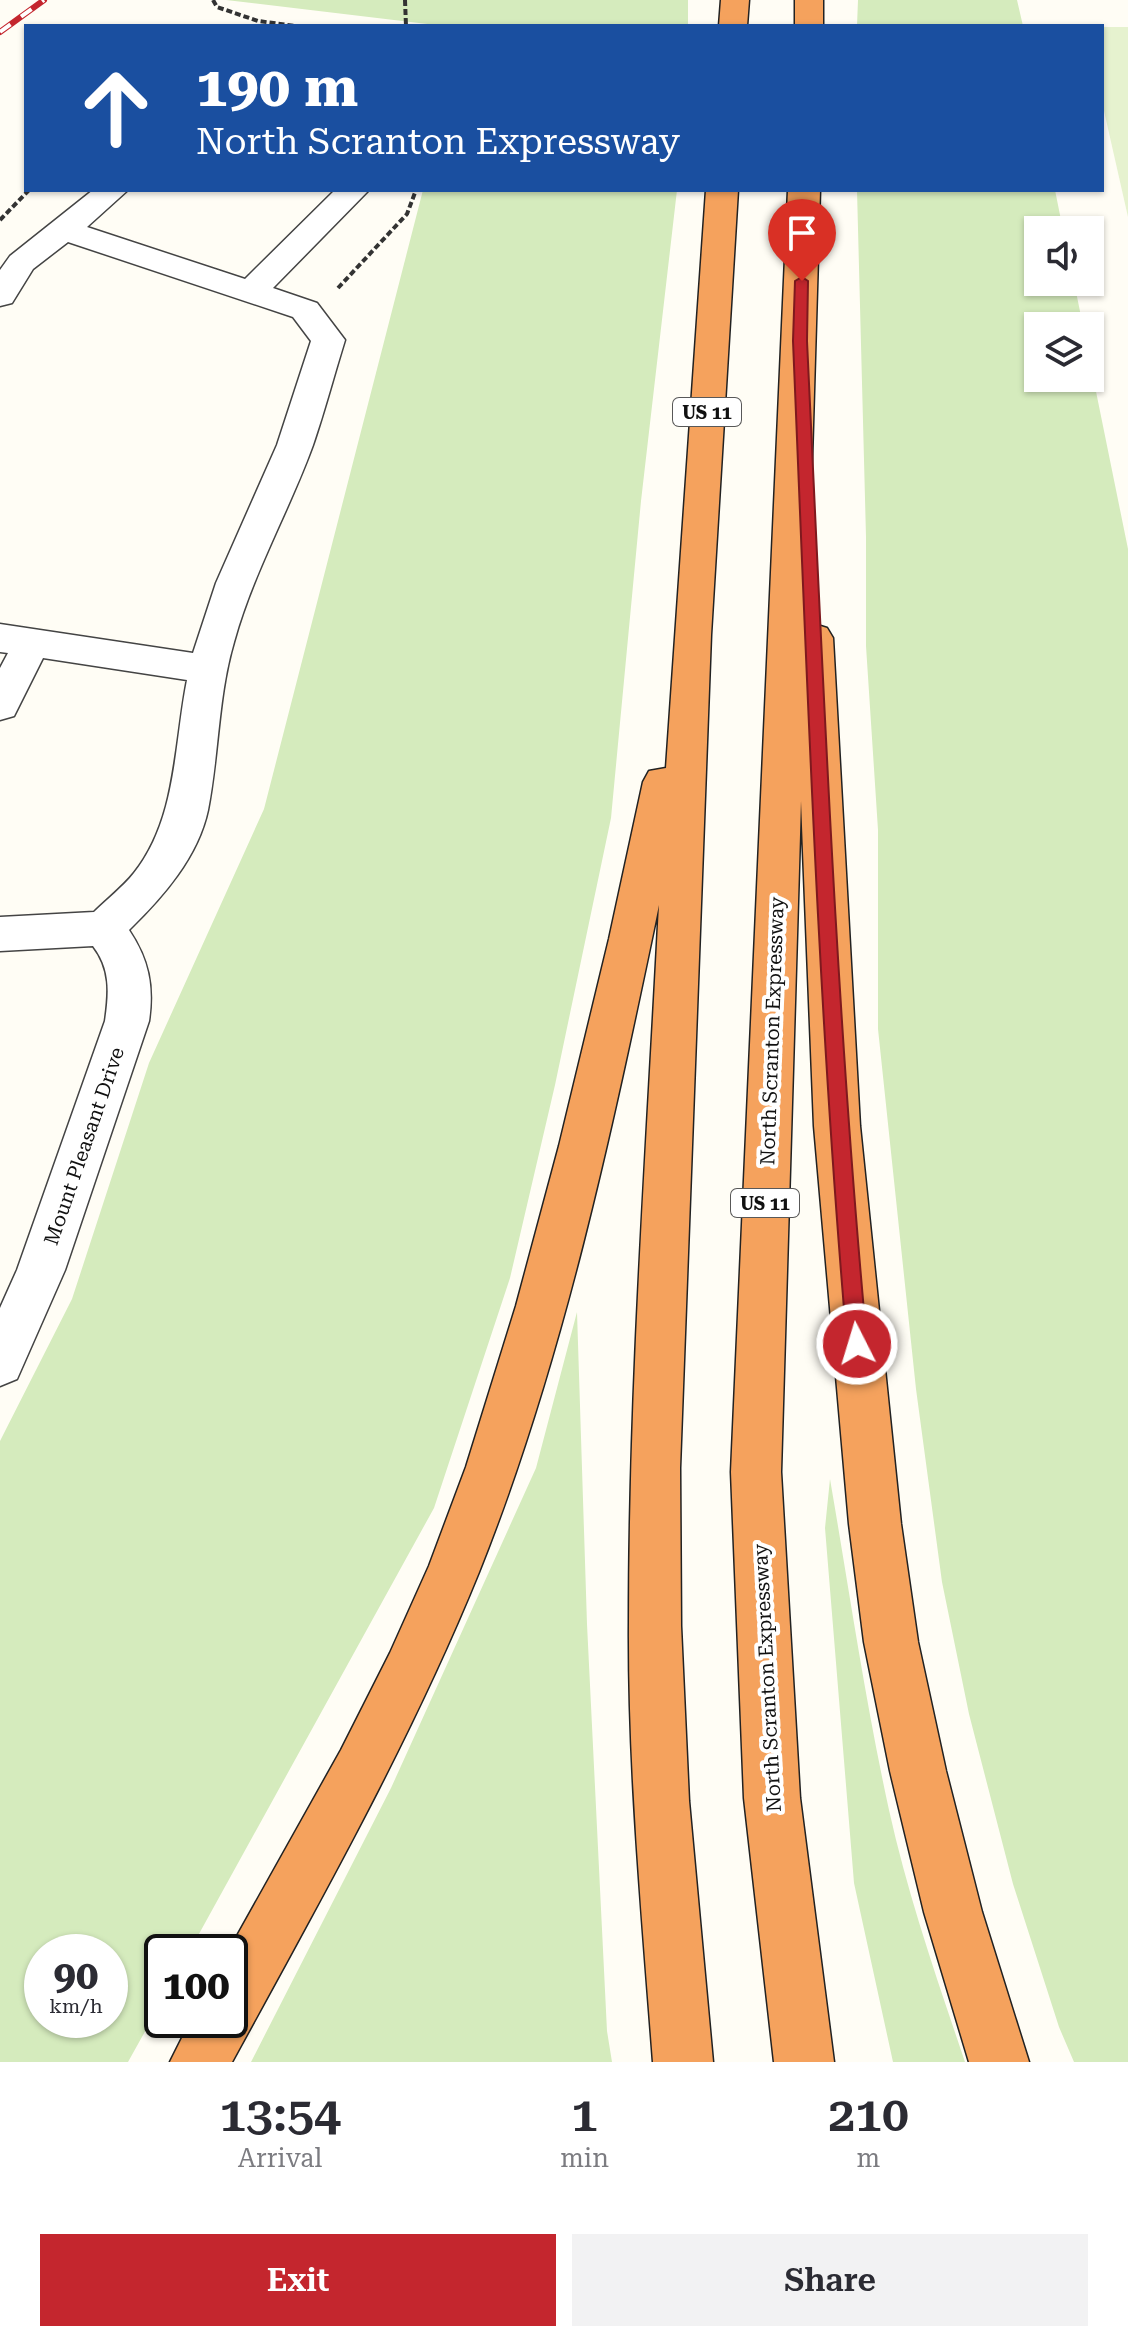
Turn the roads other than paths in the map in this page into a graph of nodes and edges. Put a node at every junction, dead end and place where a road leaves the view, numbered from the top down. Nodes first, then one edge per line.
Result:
1 (735, 0) edge
2 (809, 0) edge
3 (733, 24) edge
4 (809, 24) edge
5 (110, 192) edge
6 (351, 192) edge
7 (722, 192) edge
8 (804, 192) edge
9 (64, 230) junction
10 (251, 292) junction
11 (0, 296) edge
12 (800, 341) junction
13 (692, 635) junction
14 (16, 641) edge
15 (209, 669) junction
16 (0, 706) edge
17 (104, 928) junction
18 (0, 934) edge
19 (0, 1363) edge
20 (248, 1974) edge
21 (213, 2038) edge
22 (200, 2062) edge
23 (683, 2062) edge
24 (804, 2062) edge
25 (999, 2062) edge

1 - 3 highway
2 - 4 highway
5 - 9 street
6 - 10 street
7 - 13 highway, US 11
8 - 12 highway, North Scranton Expressway / US 11
9 - 10 street
9 - 11 street
10 - 15 street
12 - 24 highway, North Scranton Expressway / US 11
12 - 25 highway
13 - 20 highway
13 - 23 highway, US 11
14 - 15 street
14 - 16 street
15 - 17 street
17 - 18 street
17 - 19 street, Mount Pleasant Drive
21 - 22 highway

